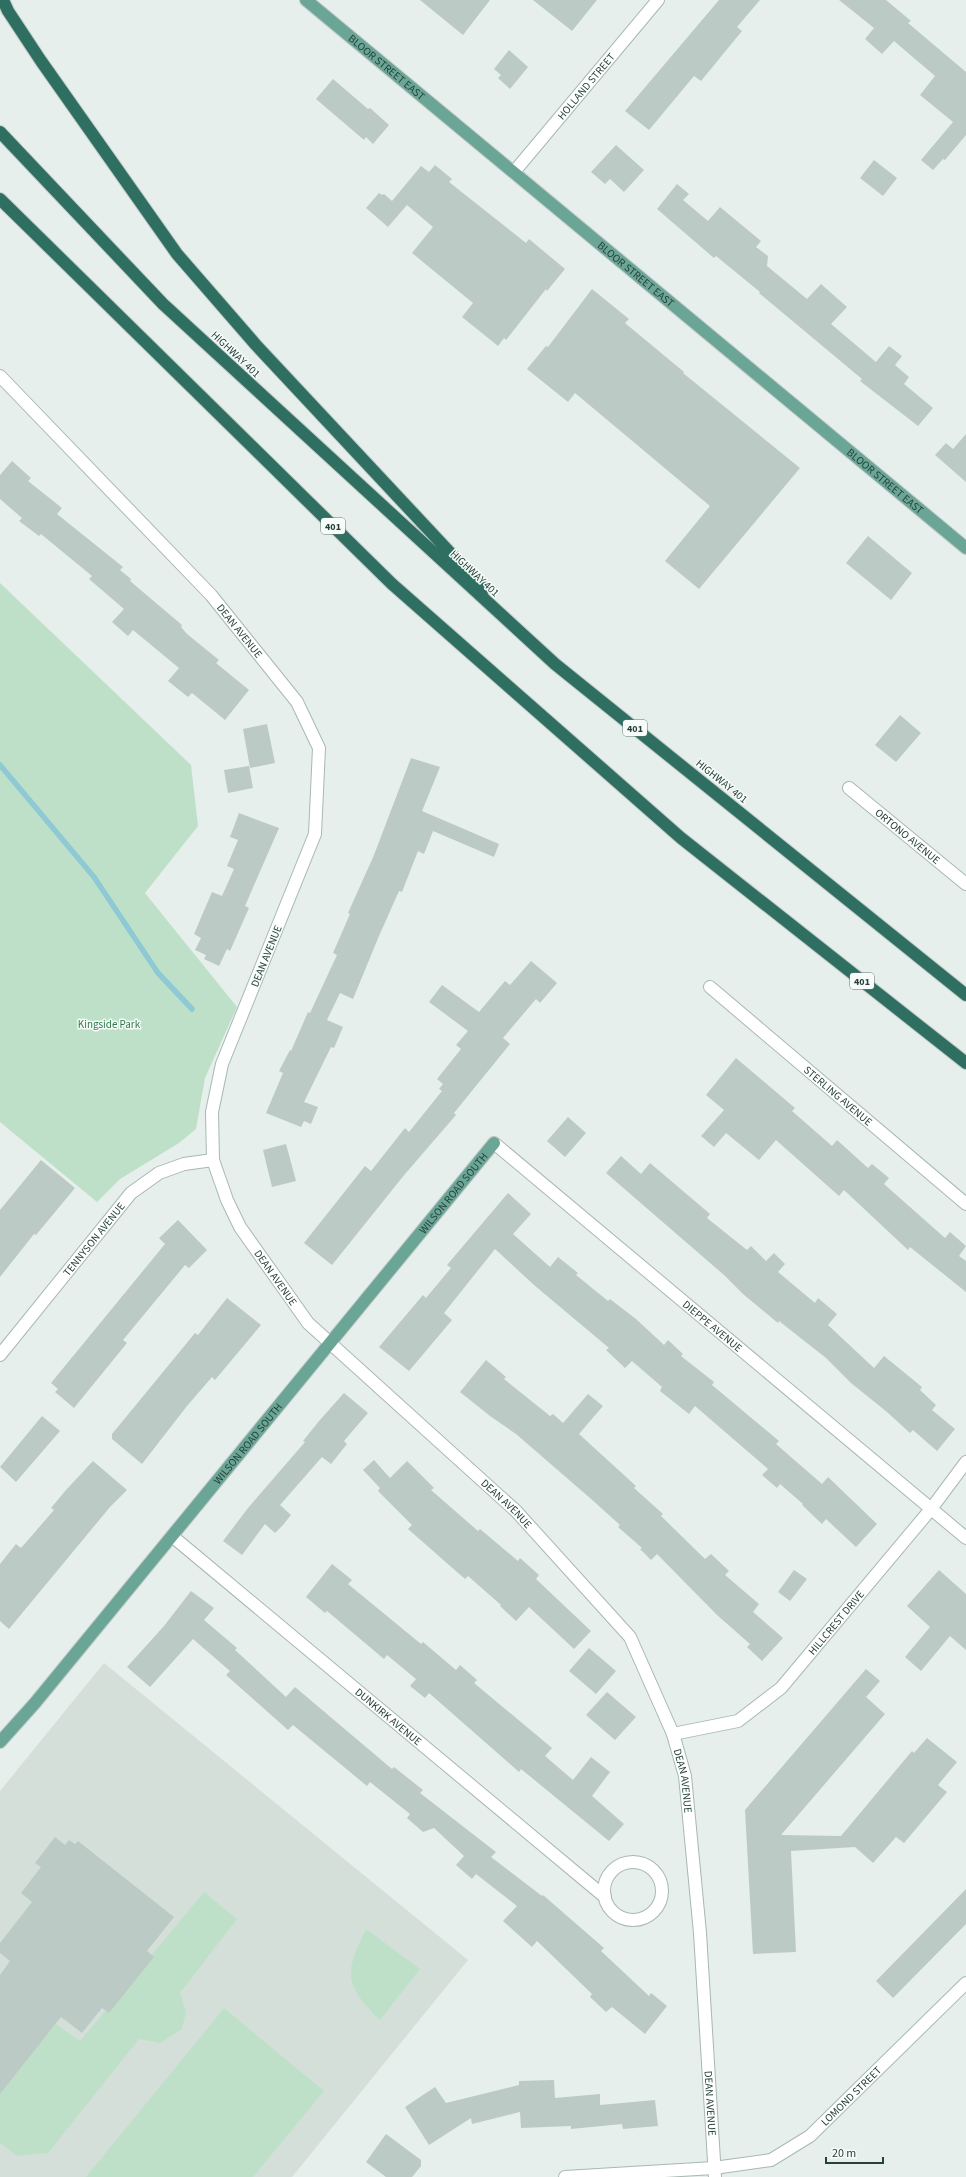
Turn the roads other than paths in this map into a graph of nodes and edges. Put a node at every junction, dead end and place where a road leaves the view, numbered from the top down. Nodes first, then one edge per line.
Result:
1 (3, 0) edge
2 (306, 0) edge
3 (658, 0) edge
4 (0, 132) edge
5 (514, 172) junction
6 (0, 199) edge
7 (0, 376) edge
8 (966, 548) edge
9 (555, 664) junction
10 (849, 788) dead end
11 (966, 884) edge
12 (710, 987) dead end
13 (966, 995) edge
14 (966, 1063) edge
15 (494, 1143) joint
16 (213, 1160) junction
17 (966, 1204) edge
18 (329, 1344) junction
19 (0, 1355) edge
20 (966, 1462) edge
21 (931, 1509) junction
22 (172, 1536) junction
23 (966, 1538) edge
24 (673, 1734) junction
25 (0, 1742) edge
26 (605, 1898) junction
27 (966, 1983) edge
28 (714, 2173) edge
29 (565, 2177) edge

1 - 9 highway
2 - 5 main road, BLOOR STREET EAST
3 - 5 street, HOLLAND STREET
4 - 9 highway, HIGHWAY 401 / 401
5 - 8 main road, BLOOR STREET EAST
6 - 14 highway, 401
7 - 16 street, DEAN AVENUE
9 - 13 highway, HIGHWAY 401 / 401
10 - 11 street, ORTONO AVENUE
12 - 17 street, STERLING AVENUE
15 - 18 main road, WILSON ROAD SOUTH
15 - 21 street, DIEPPE AVENUE
16 - 18 street, DEAN AVENUE
16 - 19 street, TENNYSON AVENUE
18 - 22 main road, WILSON ROAD SOUTH
18 - 24 street, DEAN AVENUE
20 - 21 street, HILLCREST DRIVE
21 - 23 street, DIEPPE AVENUE
21 - 24 street, HILLCREST DRIVE
22 - 25 main road, WILSON ROAD SOUTH
22 - 26 street, DUNKIRK AVENUE
24 - 28 street, DEAN AVENUE
26 - 26 street, DUNKIRK AVENUE
27 - 28 street, LOMOND STREET
28 - 29 street, LOMOND STREET

